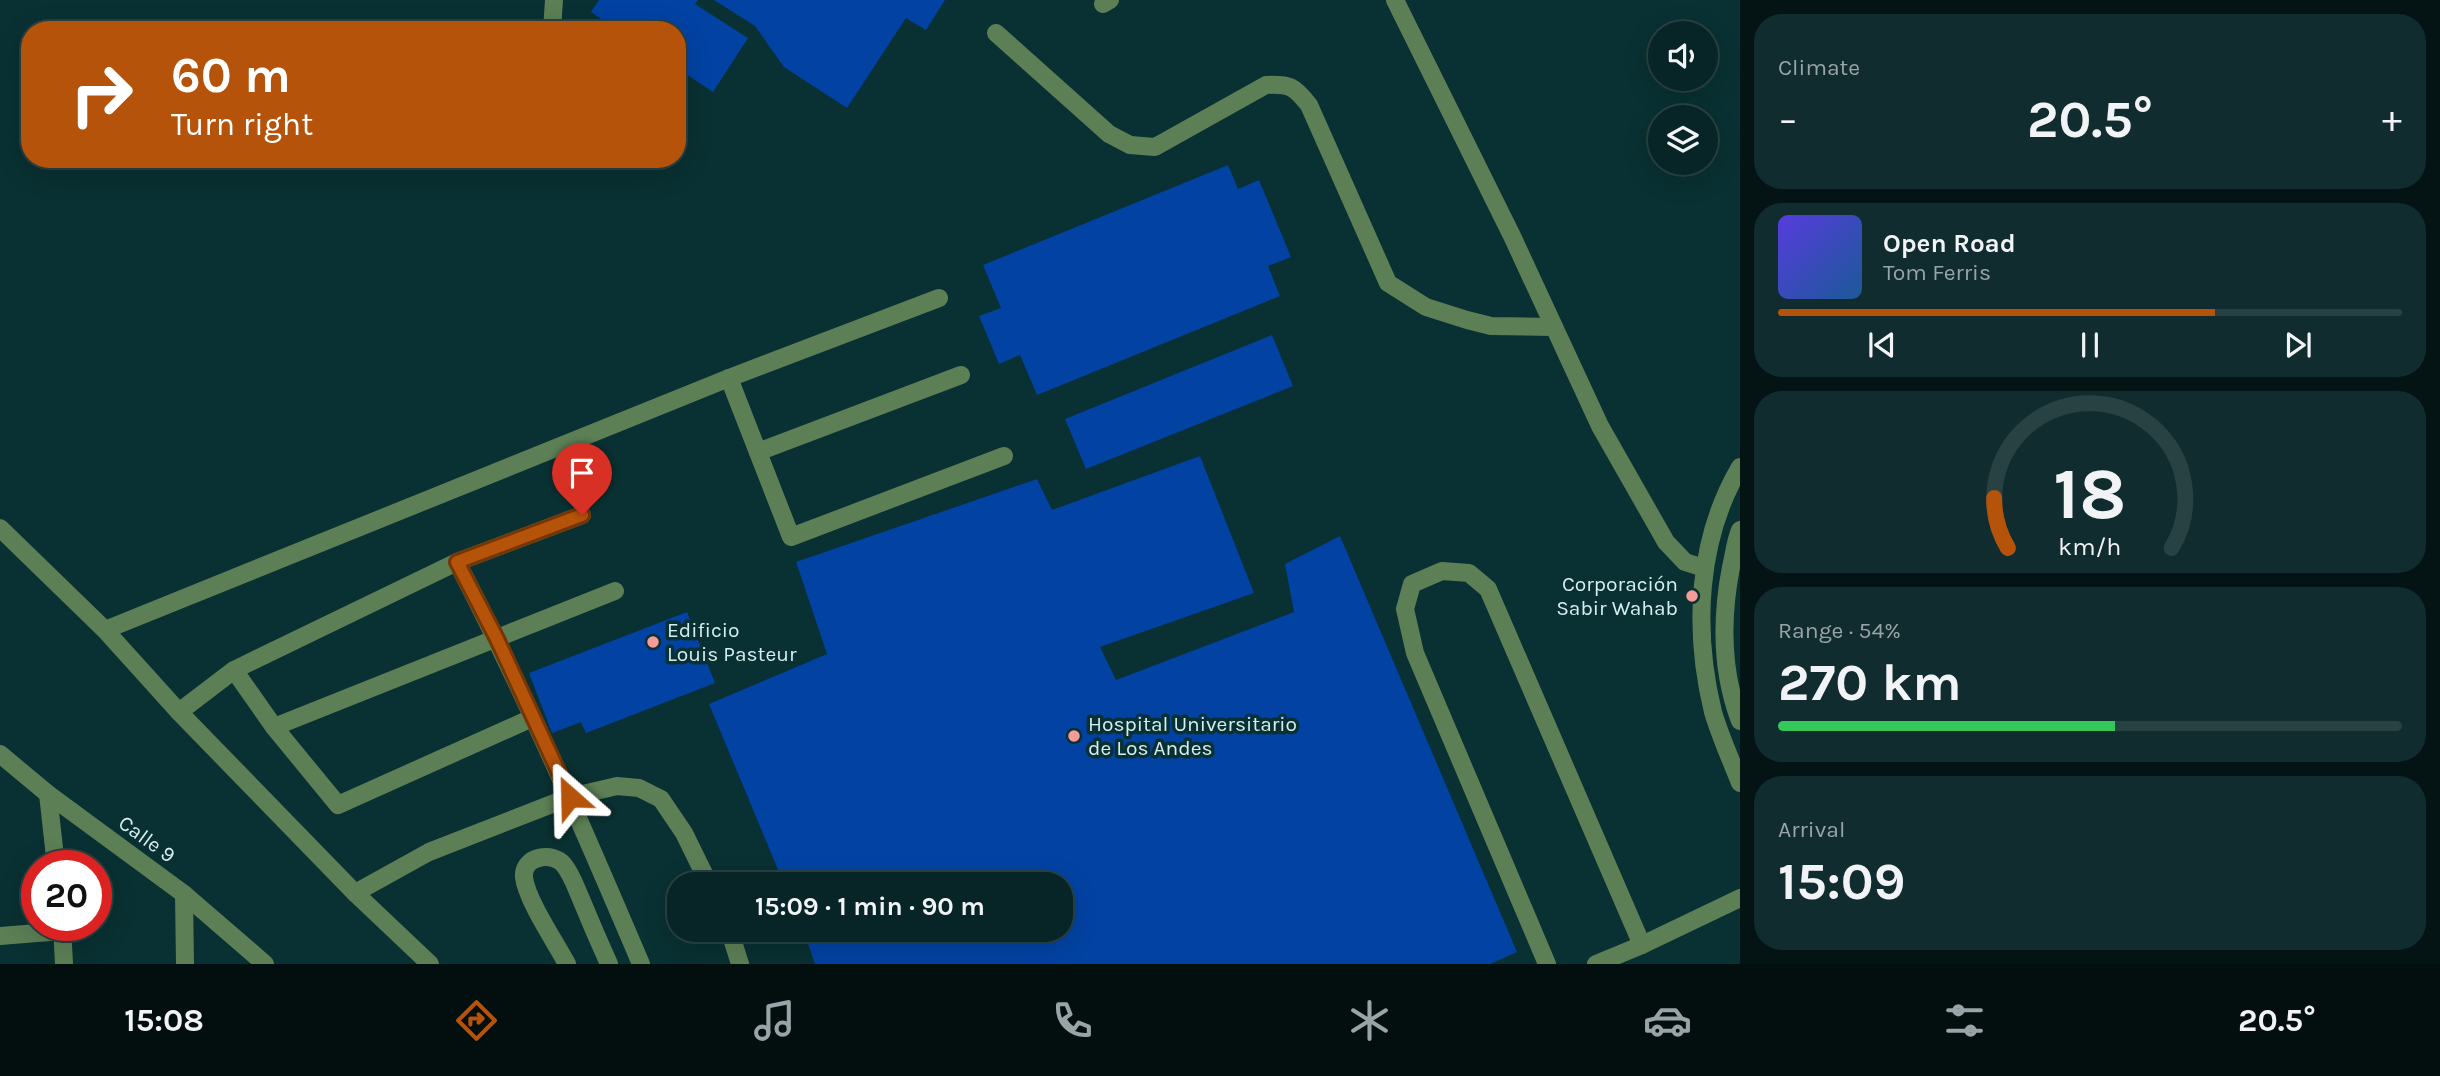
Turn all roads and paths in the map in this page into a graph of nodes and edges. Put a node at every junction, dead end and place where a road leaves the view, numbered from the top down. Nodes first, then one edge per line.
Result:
1 (554, 0) edge
2 (1395, 0) edge
3 (553, 21) edge
4 (996, 33) dead end
5 (939, 298) dead end
6 (1554, 327) junction
7 (961, 375) dead end
8 (730, 378) junction
9 (758, 453) junction
10 (1004, 456) dead end
11 (1740, 467) edge
12 (582, 515) dead end
13 (0, 528) edge
14 (1740, 530) edge
15 (457, 562) junction
16 (1703, 568) junction
17 (615, 591) dead end
18 (105, 630) junction
19 (497, 639) junction
20 (234, 670) junction
21 (179, 712) junction
22 (532, 718) junction
23 (1740, 721) edge
24 (274, 727) junction
25 (0, 754) edge
26 (1740, 783) edge
27 (48, 794) junction
28 (570, 797) junction
29 (54, 850) edge
30 (703, 872) edge
31 (355, 893) junction
32 (184, 894) junction
33 (1740, 898) edge
34 (21, 933) edge
35 (0, 936) edge
36 (63, 941) edge
37 (733, 942) edge
38 (1642, 945) junction
39 (64, 964) edge
40 (185, 964) edge
41 (265, 964) edge
42 (430, 964) edge
43 (567, 964) edge
44 (609, 964) edge
45 (641, 964) edge
46 (740, 964) edge
47 (1546, 964) edge
48 (1596, 964) edge

1 - 3 street
2 - 6 street
4 - 6 street
5 - 8 street
6 - 16 street
7 - 9 street
8 - 9 street
8 - 18 street
9 - 10 street
11 - 16 street
12 - 15 street
13 - 18 street
14 - 23 street
15 - 19 street
15 - 20 street
16 - 26 street
17 - 19 street
18 - 21 street
19 - 22 street
19 - 24 street
20 - 21 street
20 - 24 street
21 - 31 street
22 - 24 street
22 - 28 street
25 - 27 street, Calle 9
27 - 29 street
27 - 32 street, Calle 9
28 - 30 street
28 - 31 street
28 - 45 street
31 - 42 street
32 - 40 street
32 - 41 street, Calle 9
33 - 38 street
34 - 35 street
36 - 39 street
37 - 46 street
38 - 47 street
38 - 48 street
43 - 44 street

